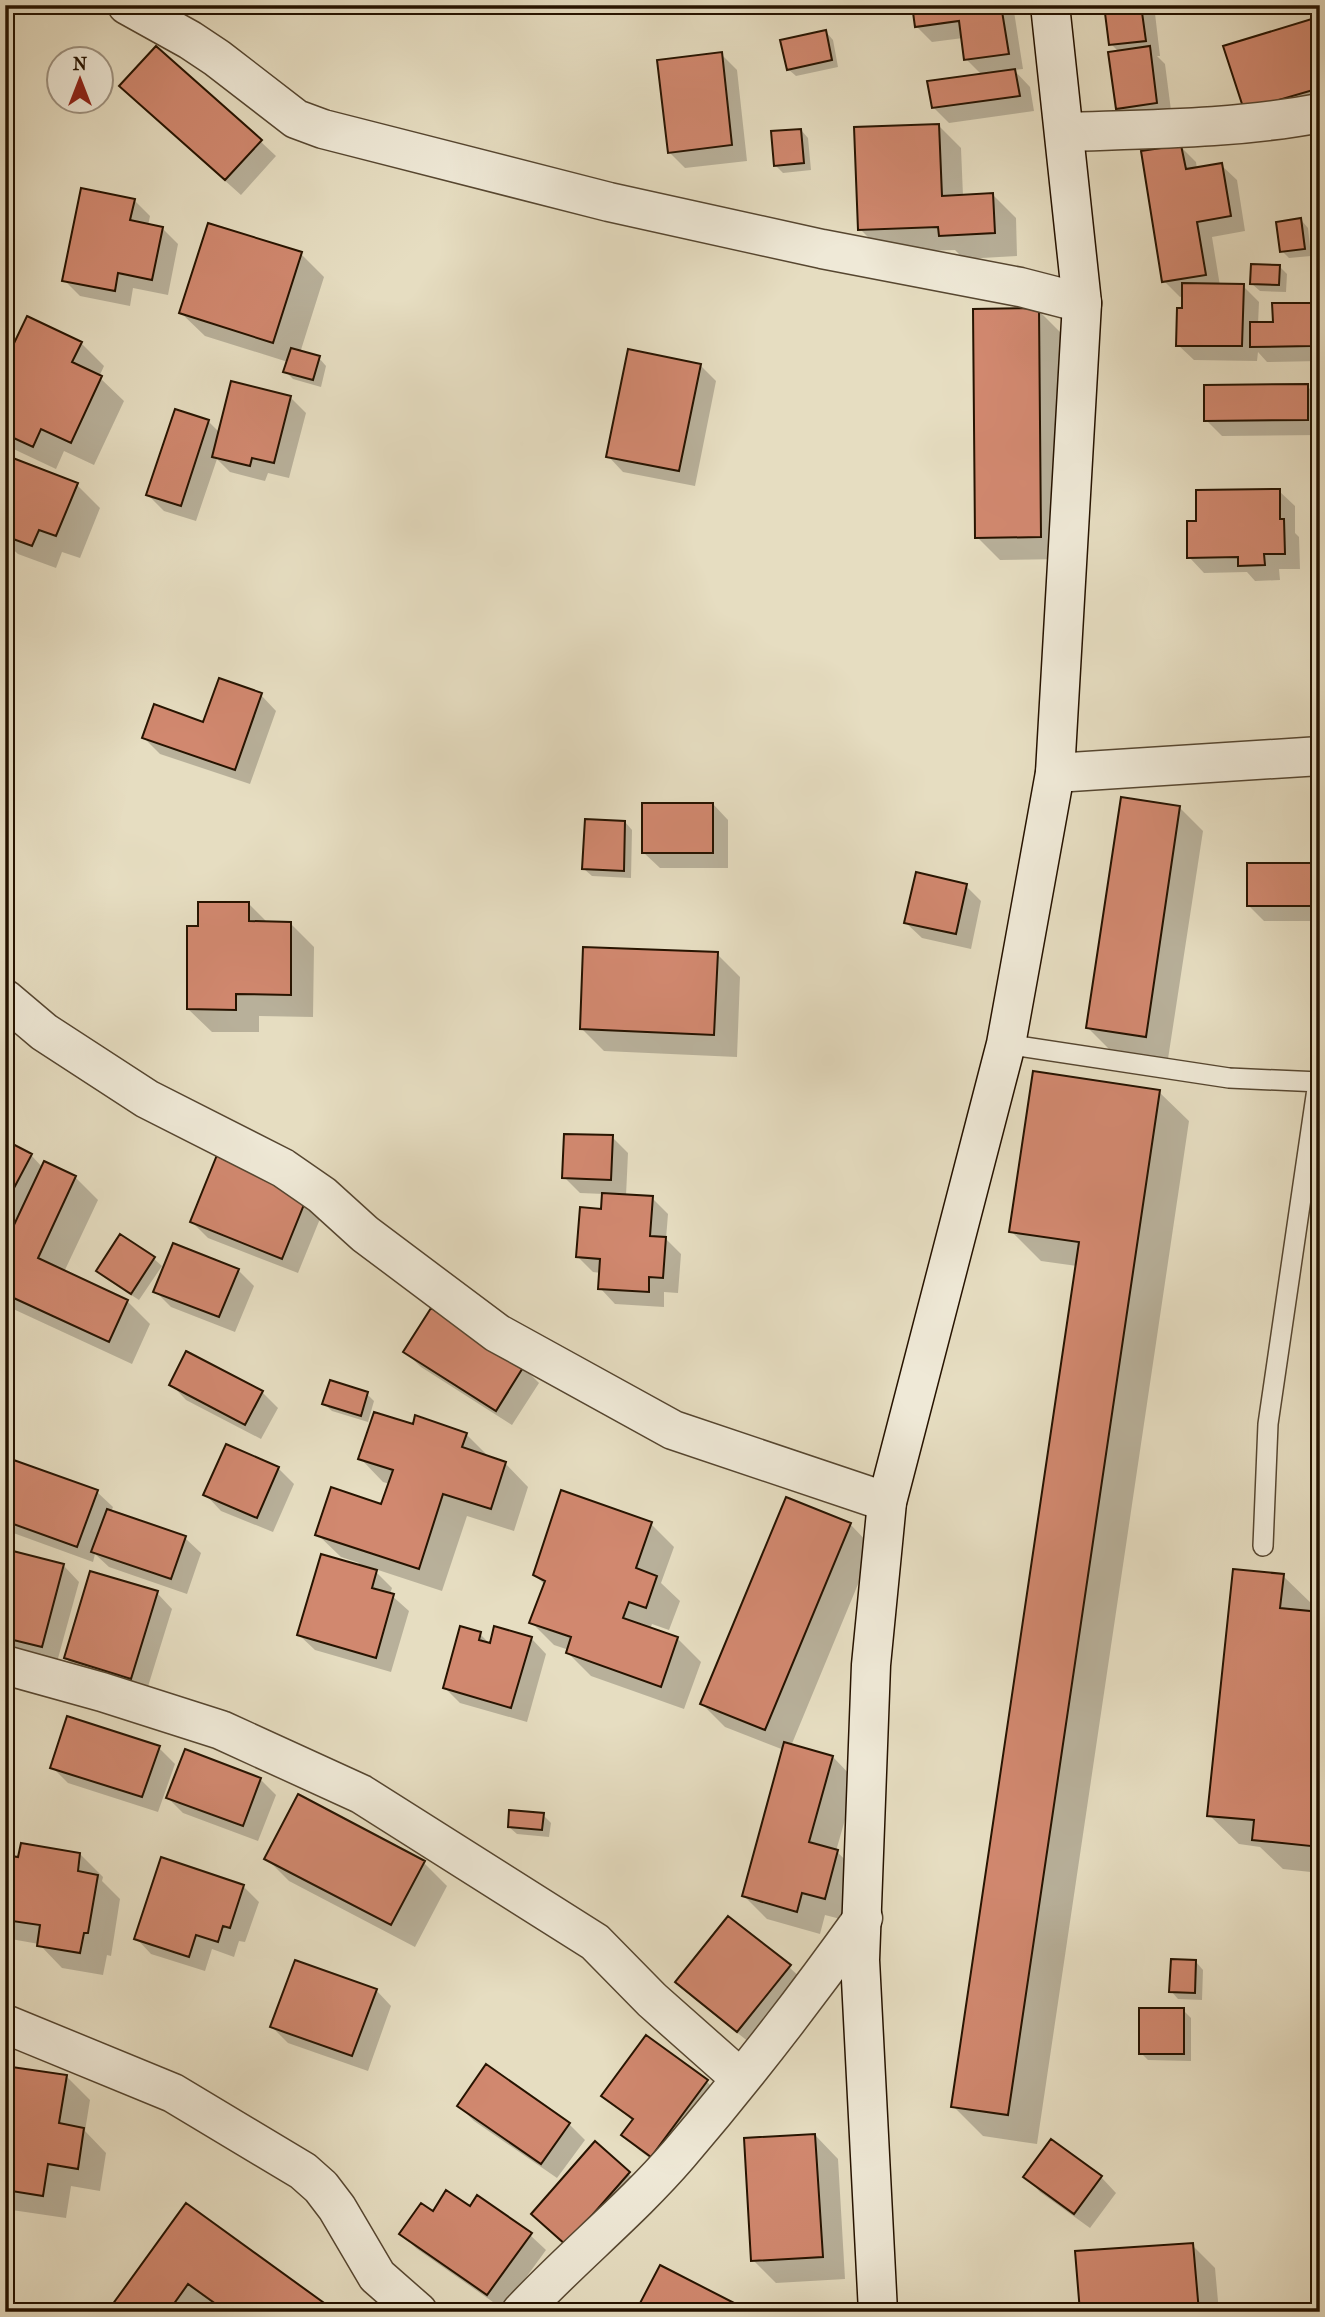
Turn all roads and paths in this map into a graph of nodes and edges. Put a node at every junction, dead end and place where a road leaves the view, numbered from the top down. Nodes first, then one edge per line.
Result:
1 (127, 5) edge
2 (1050, 5) edge
3 (1320, 113) edge
4 (1065, 132) junction
5 (1082, 303) junction
6 (1320, 756) edge
7 (1055, 774) junction
8 (5, 999) edge
9 (1006, 1044) junction
10 (1319, 1082) edge
11 (887, 1502) junction
12 (1263, 1546) dead end
13 (5, 1665) edge
14 (863, 1918) junction
15 (5, 2024) edge
16 (740, 2078) junction
17 (418, 2312) edge
18 (521, 2312) edge
19 (878, 2312) edge

1 - 5 street
2 - 4 street
3 - 4 street
4 - 5 street
5 - 7 street
6 - 7 street
7 - 9 street
8 - 11 street
9 - 10 lane
9 - 11 street
10 - 12 lane
11 - 14 street
13 - 16 street
14 - 16 street
14 - 19 street
15 - 17 street
16 - 18 street

